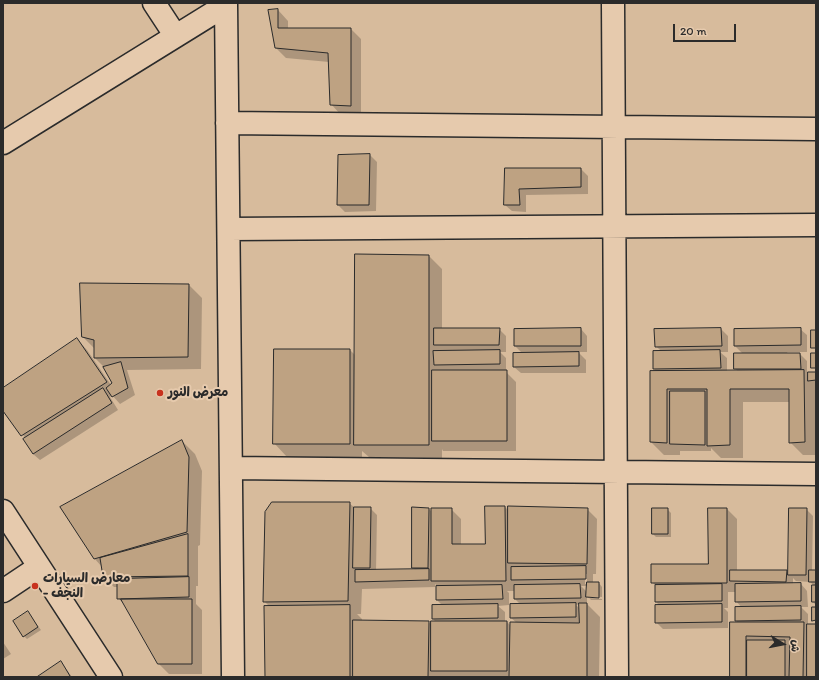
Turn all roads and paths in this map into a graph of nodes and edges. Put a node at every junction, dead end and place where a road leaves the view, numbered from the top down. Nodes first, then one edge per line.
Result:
1 (154, 3) edge
2 (613, 3) edge
3 (226, 4) edge
4 (175, 35) junction
5 (227, 123) junction
6 (614, 127) junction
7 (816, 129) edge
8 (3, 143) edge
9 (816, 225) edge
10 (615, 226) junction
11 (228, 229) junction
12 (231, 468) junction
13 (616, 472) junction
14 (816, 474) edge
15 (3, 511) edge
16 (39, 567) junction
17 (3, 591) edge
18 (111, 677) edge
19 (233, 677) edge
20 (617, 677) edge

1 - 4 street
2 - 6 street
3 - 4 street
3 - 5 street
4 - 8 street
5 - 6 street
5 - 11 street
6 - 7 street
6 - 10 street
9 - 10 street
10 - 11 street
10 - 13 street
11 - 12 street
12 - 13 street
12 - 19 street
13 - 14 street
13 - 20 street
15 - 16 street
16 - 17 street
16 - 18 street

